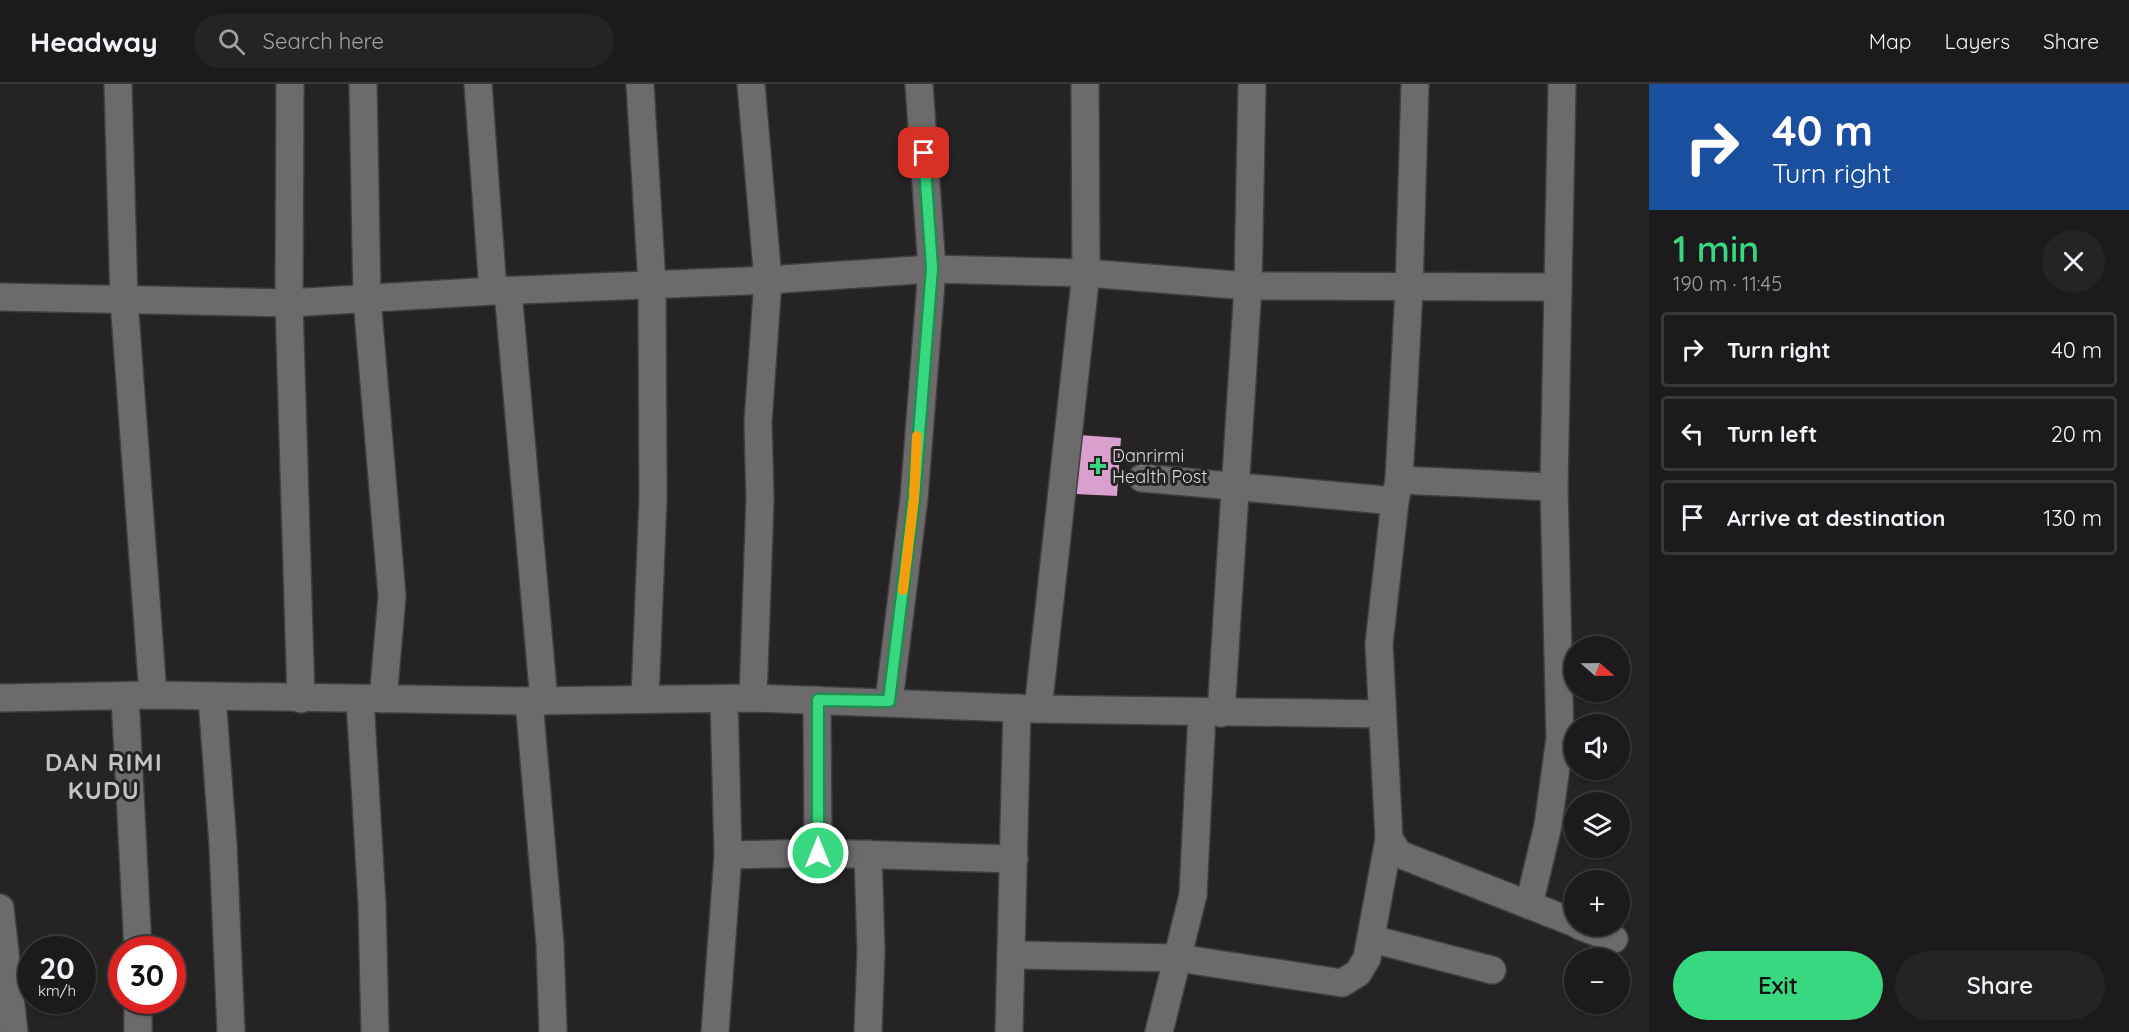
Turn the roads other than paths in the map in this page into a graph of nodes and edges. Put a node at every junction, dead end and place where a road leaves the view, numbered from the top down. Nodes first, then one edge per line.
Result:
1 (118, 84) edge
2 (290, 84) edge
3 (363, 84) edge
4 (478, 84) edge
5 (640, 84) edge
6 (751, 84) edge
7 (919, 84) edge
8 (1085, 84) edge
9 (1252, 84) edge
10 (1415, 84) edge
11 (1562, 84) edge
12 (932, 268) junction
13 (1086, 273) junction
14 (768, 280) junction
15 (652, 285) junction
16 (1248, 286) junction
17 (1558, 287) junction
18 (1409, 289) junction
19 (500, 291) junction
20 (0, 297) edge
21 (367, 299) junction
22 (124, 300) junction
23 (289, 303) junction
24 (1142, 478) dead end
25 (1234, 486) junction
26 (1554, 488) junction
27 (1397, 491) junction
28 (153, 695) junction
29 (125, 696) junction
30 (212, 697) junction
31 (0, 698) edge
32 (753, 698) junction
33 (302, 699) junction
34 (371, 699) junction
35 (645, 699) junction
36 (724, 699) junction
37 (818, 700) junction
38 (537, 701) junction
39 (889, 701) junction
40 (1027, 709) junction
41 (1211, 713) junction
42 (1382, 714) junction
43 (1389, 839) junction
44 (818, 853) junction
45 (868, 854) junction
46 (728, 855) junction
47 (1014, 859) junction
48 (1529, 906) junction
49 (0, 908) edge
50 (1564, 919) edge
51 (137, 936) edge
52 (1606, 936) edge
53 (1372, 939) junction
54 (1614, 939) dead end
55 (1011, 955) junction
56 (1178, 958) junction
57 (1492, 970) dead end
58 (138, 1014) edge
59 (14, 1032) edge
60 (138, 1032) edge
61 (231, 1032) edge
62 (375, 1032) edge
63 (554, 1032) edge
64 (715, 1032) edge
65 (868, 1032) edge
66 (1009, 1032) edge
67 (1159, 1032) edge

1 - 22 street
2 - 23 street
3 - 21 street
4 - 19 street
5 - 15 street
6 - 14 street
7 - 12 street
8 - 13 street
9 - 16 street
10 - 18 street
11 - 17 street
12 - 13 street
12 - 14 street
12 - 39 street
13 - 16 street
13 - 40 street
14 - 15 street
14 - 32 street
15 - 19 street
15 - 35 street
16 - 18 street
16 - 25 street
17 - 18 street
17 - 26 street
18 - 27 street
19 - 21 street
19 - 38 street
20 - 22 street
21 - 23 street
21 - 34 street
22 - 23 street
22 - 28 street
23 - 33 street
24 - 25 street
25 - 27 street
25 - 41 street
26 - 27 street
26 - 48 street
27 - 42 street
28 - 29 street
28 - 30 street
29 - 31 street
29 - 51 street
30 - 33 street
30 - 61 street
32 - 36 street
32 - 37 street
33 - 34 street
34 - 38 street
34 - 62 street
35 - 36 street
35 - 38 street
36 - 46 street
37 - 39 street
37 - 44 street
38 - 63 street
39 - 40 street
40 - 41 street
40 - 47 street
41 - 42 street
41 - 56 street
42 - 43 street
43 - 48 street
43 - 53 street
44 - 45 street
44 - 46 street
45 - 47 street
45 - 65 street
46 - 64 street
47 - 55 street
48 - 50 street
49 - 59 street
52 - 54 street
53 - 56 street
53 - 57 street
55 - 56 street
55 - 66 street
56 - 67 street
58 - 60 street

